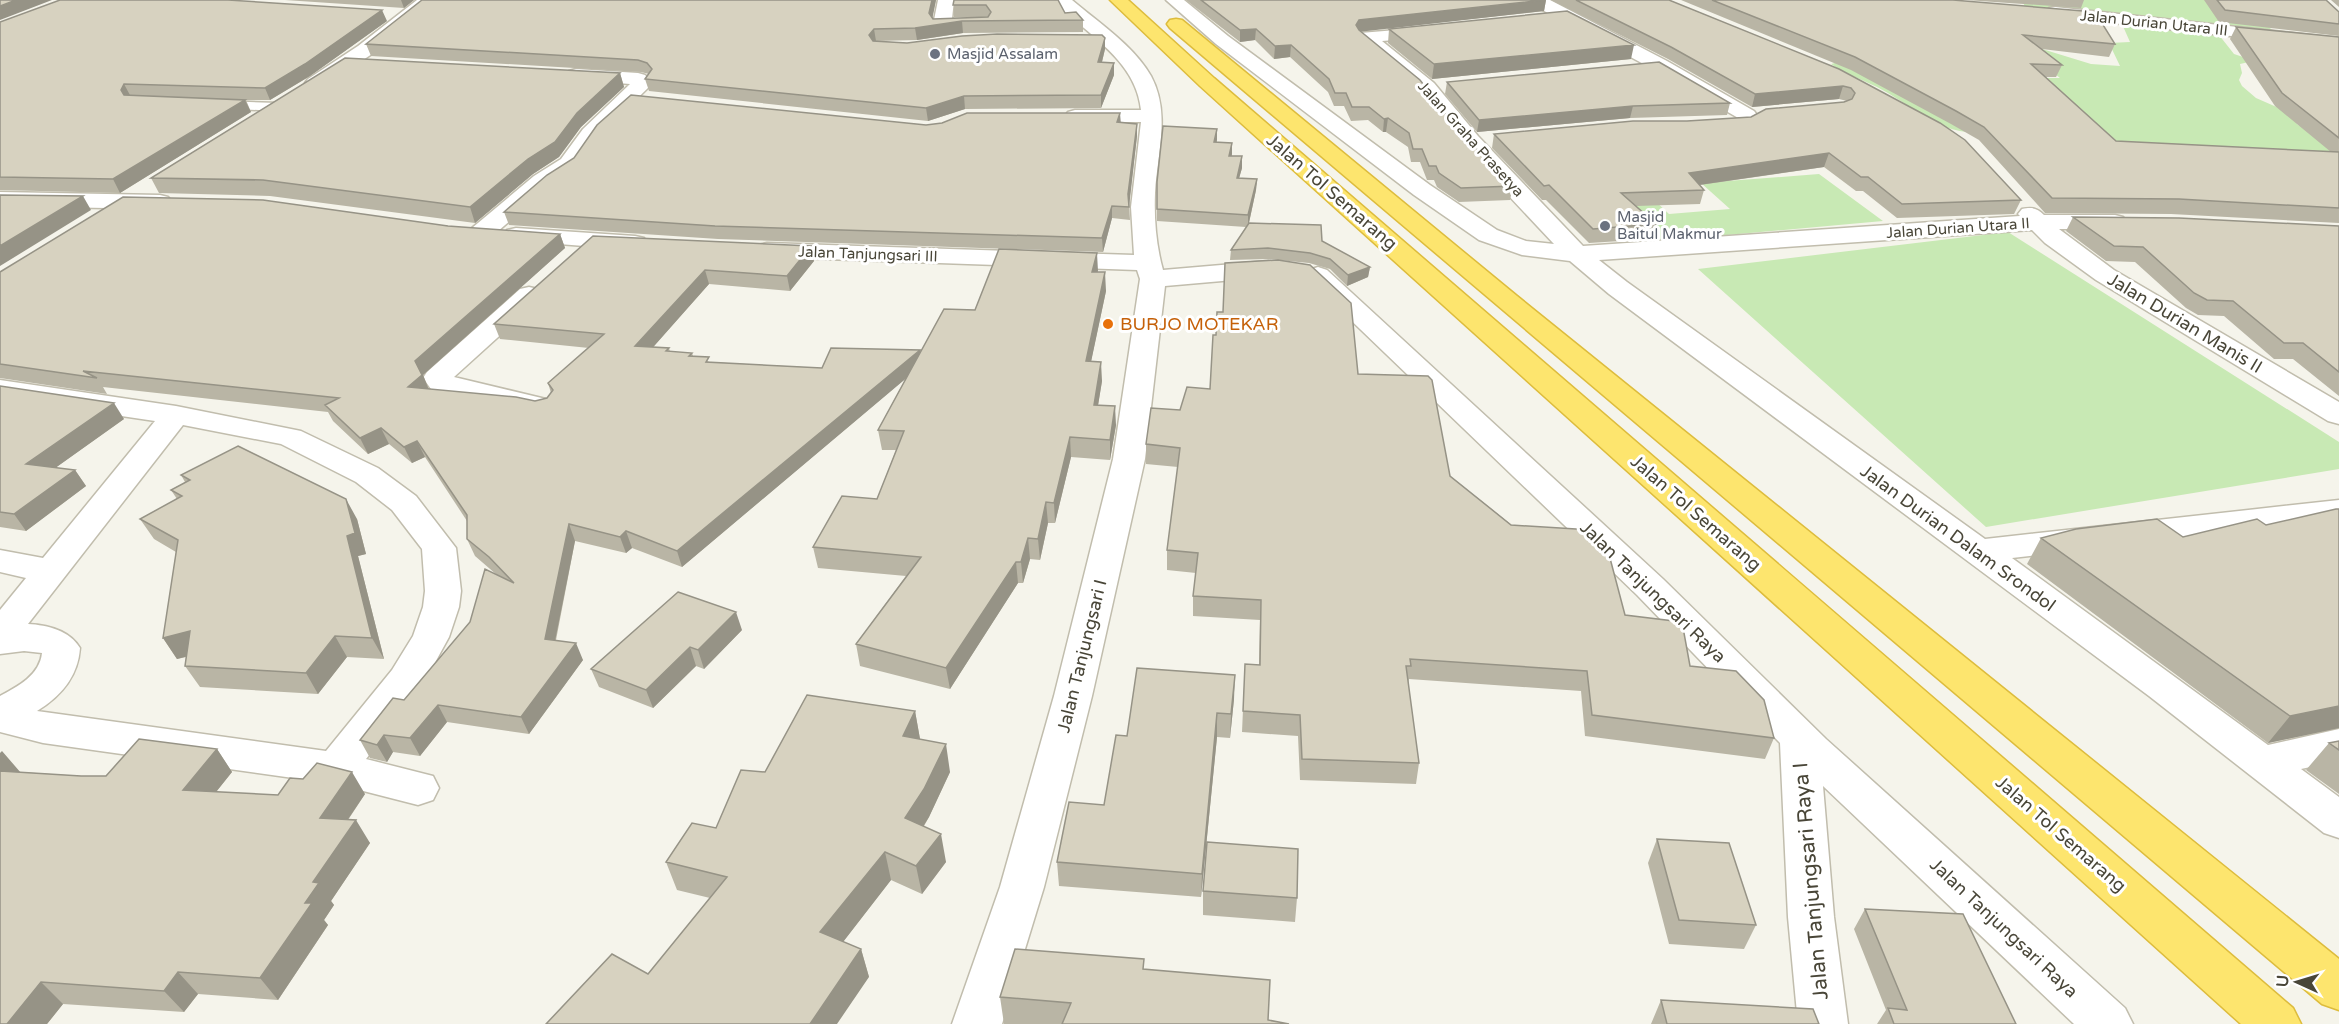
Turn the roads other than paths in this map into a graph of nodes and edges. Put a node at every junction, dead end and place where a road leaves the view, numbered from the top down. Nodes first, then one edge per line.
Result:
1 (428, 0) edge
2 (946, 0) edge
3 (1118, 0) edge
4 (1150, 0) edge
5 (1174, 0) edge
6 (1537, 0) edge
7 (1060, 9) edge
8 (2032, 10) edge
9 (383, 14) dead end
10 (406, 15) junction
11 (1568, 16) junction
12 (1534, 20) edge
13 (1002, 21) edge
14 (1454, 30) edge
15 (1082, 39) edge
16 (1106, 39) junction
17 (987, 40) edge
18 (939, 43) edge
19 (2339, 43) edge
20 (346, 63) junction
21 (381, 64) edge
22 (1660, 65) junction
23 (1624, 69) edge
24 (555, 74) edge
25 (1450, 86) edge
26 (1427, 87) junction
27 (627, 97) junction
28 (650, 100) edge
29 (207, 104) edge
30 (278, 106) junction
31 (1770, 113) edge
32 (1747, 115) junction
33 (1062, 116) edge
34 (1151, 116) junction
35 (249, 124) edge
36 (1726, 124) edge
37 (1494, 139) edge
38 (1470, 141) junction
39 (153, 184) edge
40 (2014, 196) edge
41 (0, 199) edge
42 (123, 202) junction
43 (178, 202) edge
44 (2037, 222) junction
45 (2137, 223) edge
46 (86, 225) edge
47 (454, 231) edge
48 (481, 233) junction
49 (591, 240) junction
50 (655, 244) edge
51 (746, 250) edge
52 (1578, 254) junction
53 (1150, 271) junction
54 (0, 389) edge
55 (541, 406) edge
56 (176, 415) junction
57 (2339, 416) edge
58 (2339, 510) edge
59 (1977, 551) junction
60 (0, 561) edge
61 (50, 571) junction
62 (0, 635) edge
63 (0, 641) edge
64 (0, 715) edge
65 (1800, 737) junction
66 (2339, 744) edge
67 (2262, 762) junction
68 (336, 768) junction
69 (418, 788) dead end
70 (2339, 821) edge
71 (2339, 988) edge
72 (977, 1024) edge
73 (1823, 1024) edge
74 (2108, 1024) edge
75 (2277, 1024) edge

1 - 10 street
2 - 13 street
3 - 75 highway, Jalan Tol Semarang
4 - 71 highway, Jalan Tol Semarang
5 - 52 street, Jalan Durian Utara II
6 - 11 street
7 - 16 street, Jalan Tanjungsari I
8 - 19 street, Jalan Durian Utara III
9 - 10 street
10 - 20 street
11 - 12 street
11 - 22 street
14 - 26 street, Jalan Graha Prasetya
15 - 16 street
16 - 34 street, Jalan Tanjungsari I
17 - 18 street
20 - 21 street
20 - 30 street
22 - 23 street
22 - 32 street
24 - 27 street
25 - 26 street
26 - 38 street, Jalan Graha Prasetya
27 - 28 street
27 - 48 street
29 - 30 lane
30 - 35 street
31 - 32 street
32 - 36 street
33 - 34 street
34 - 53 street, Jalan Tanjungsari I
37 - 38 street
38 - 52 street, Jalan Graha Prasetya
39 - 42 street
40 - 44 street, Jalan Durian Manis II
41 - 42 street
42 - 43 street
42 - 46 street
44 - 45 street, Jalan Durian Utara II
44 - 52 street, Jalan Durian Utara II
44 - 57 street, Jalan Durian Manis II
47 - 48 street
48 - 49 street
49 - 50 street
49 - 55 street
51 - 53 street, Jalan Tanjungsari III
52 - 59 street, Jalan Durian Dalam Srondol
53 - 65 street, Jalan Tanjungsari Raya
53 - 72 street, Jalan Tanjungsari I
54 - 56 street
56 - 61 street
56 - 68 street
58 - 59 street
59 - 67 street, Jalan Durian Dalam Srondol
60 - 61 street
61 - 62 street
63 - 64 street
64 - 68 street
65 - 73 street, Jalan Tanjungsari Raya I
65 - 74 street, Jalan Tanjungsari Raya
66 - 67 street
67 - 70 street, Jalan Durian Dalam Srondol
68 - 69 street

